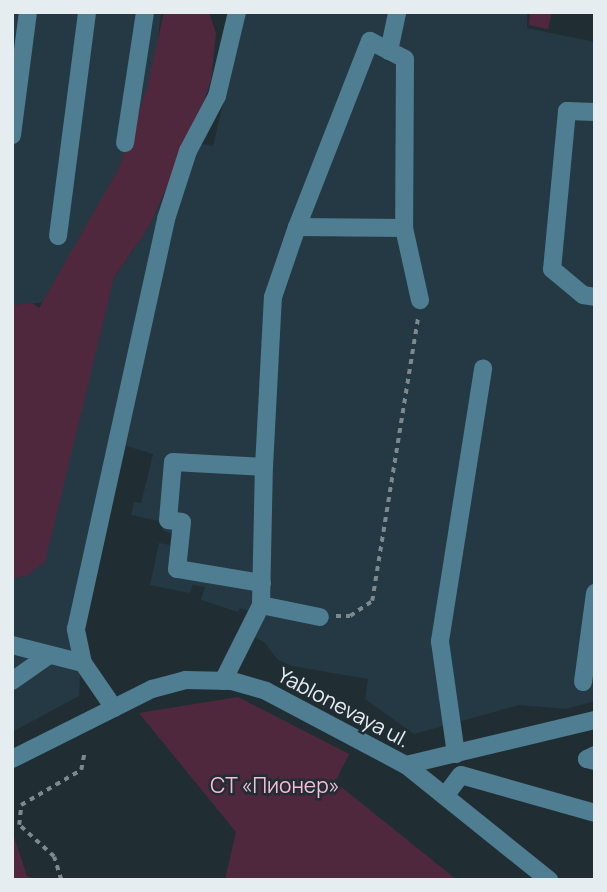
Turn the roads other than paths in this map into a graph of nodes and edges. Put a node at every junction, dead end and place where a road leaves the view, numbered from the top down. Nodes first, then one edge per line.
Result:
1 (28, 12) edge
2 (87, 12) edge
3 (145, 12) edge
4 (237, 12) edge
5 (397, 12) edge
6 (389, 51) junction
7 (595, 112) edge
8 (12, 135) edge
9 (125, 143) dead end
10 (298, 228) junction
11 (404, 228) junction
12 (58, 236) dead end
13 (595, 297) edge
14 (421, 300) road end
15 (483, 368) dead end
16 (264, 467) junction
17 (262, 583) junction
18 (595, 593) edge
19 (261, 605) junction
20 (320, 617) road end
21 (12, 645) edge
22 (49, 654) junction
23 (83, 663) junction
24 (12, 681) edge
25 (223, 681) junction
26 (583, 682) dead end
27 (114, 708) junction
28 (595, 720) edge
29 (456, 754) junction
30 (595, 755) edge
31 (12, 759) edge
32 (595, 761) edge
33 (406, 765) junction
34 (445, 796) junction
35 (595, 813) edge
36 (549, 880) edge

1 - 8 street
2 - 12 street
3 - 9 street
4 - 23 street
5 - 6 street
6 - 10 street
6 - 11 street
7 - 13 street
10 - 11 street
10 - 16 street
11 - 14 street
15 - 29 street
16 - 17 street
16 - 17 street
17 - 19 street
18 - 26 street
19 - 20 street
19 - 25 street
21 - 22 street
22 - 23 street
22 - 24 street
23 - 27 street
25 - 27 street, Yablonevaya ul.
25 - 33 street, Yablonevaya ul.
27 - 31 street, Yablonevaya ul.
28 - 29 street
29 - 33 street
30 - 32 street
33 - 34 street, Yablonevaya ul.
34 - 35 street
34 - 36 street, Yablonevaya ul.

